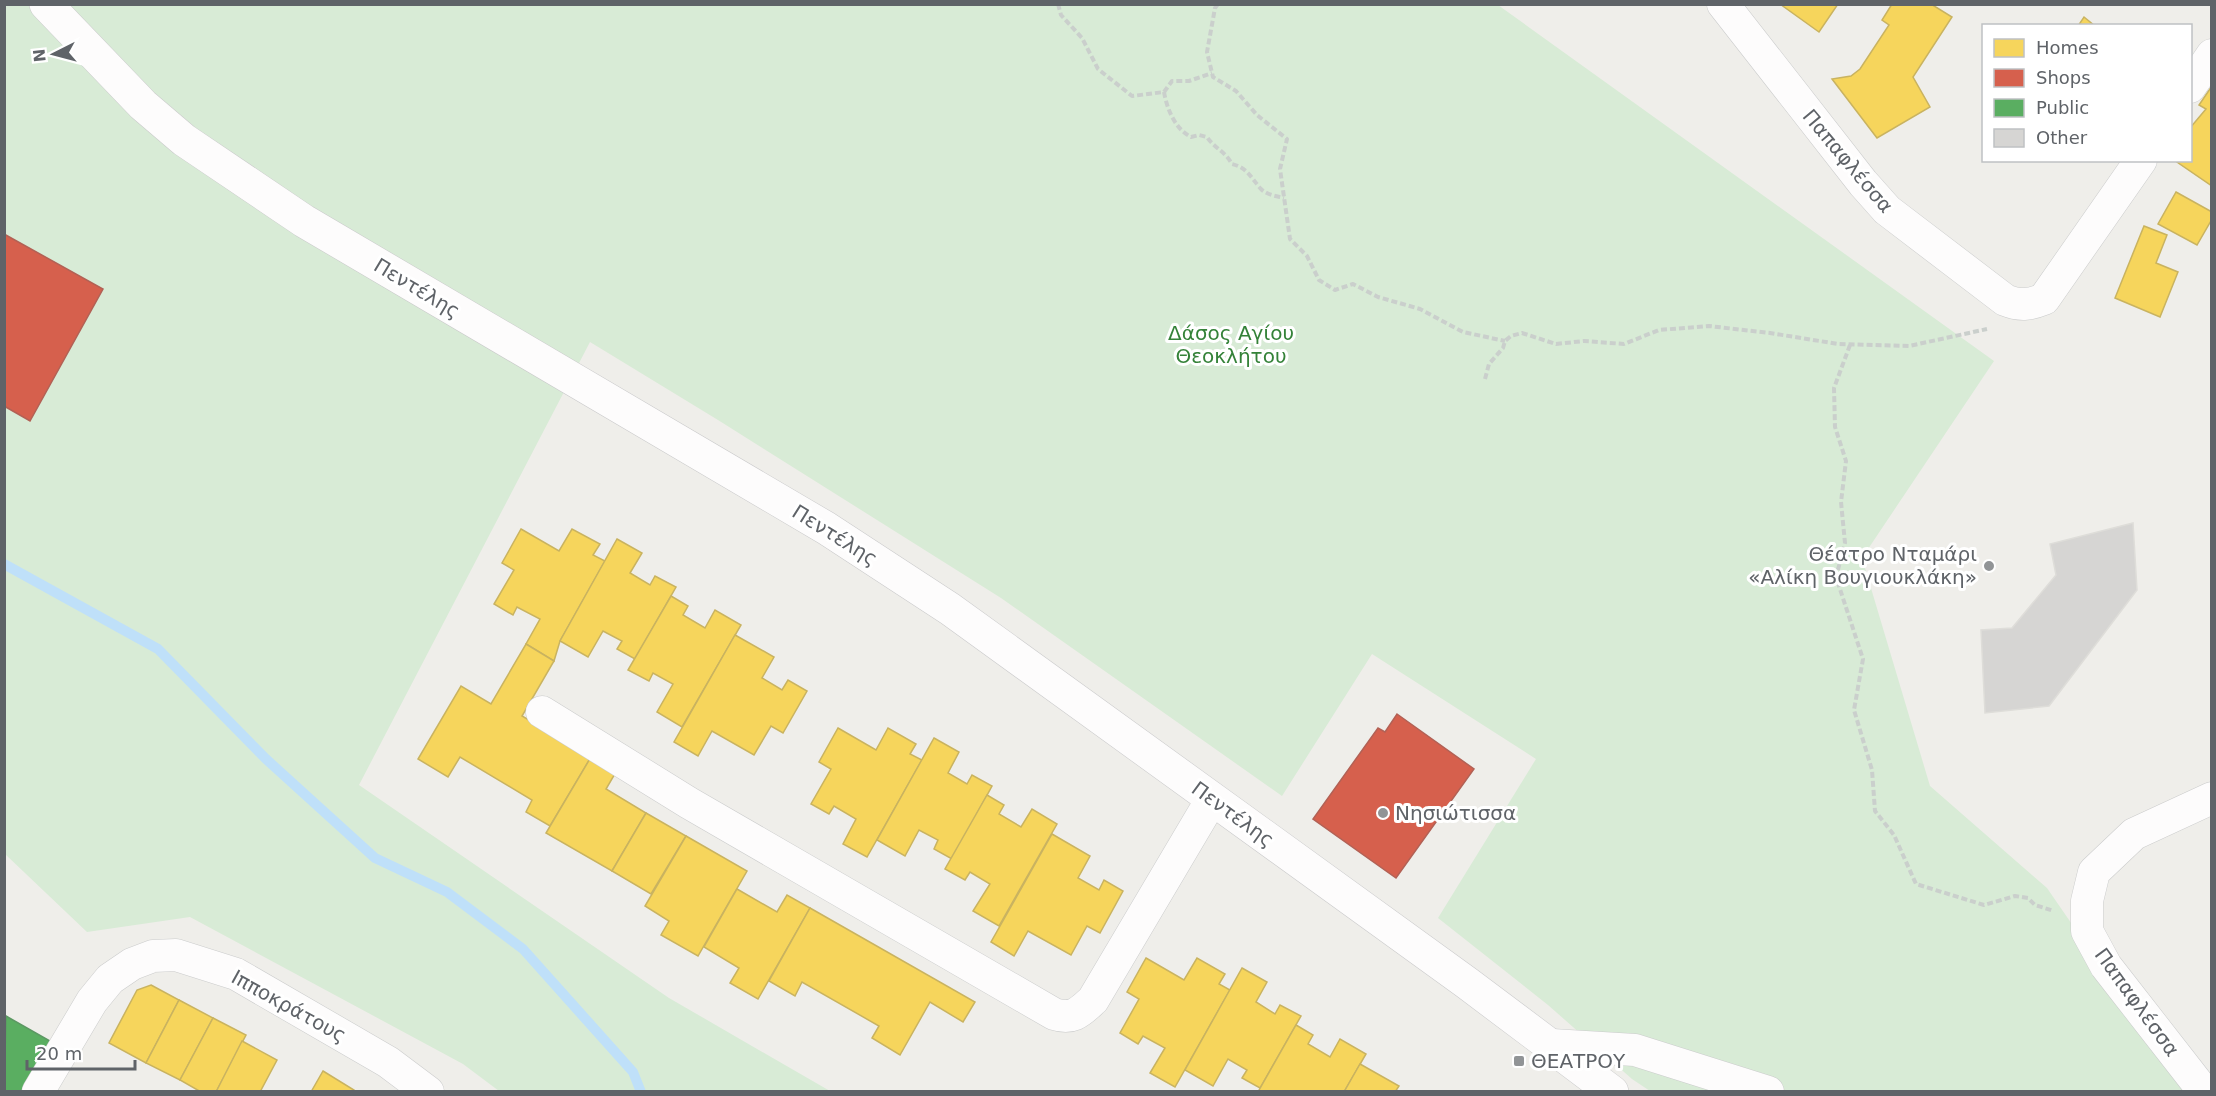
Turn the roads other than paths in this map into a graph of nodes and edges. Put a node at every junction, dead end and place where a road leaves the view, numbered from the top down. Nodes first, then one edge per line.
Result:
1 (46, 4) edge
2 (1723, 4) edge
3 (2211, 55) edge
4 (2192, 84) edge
5 (2140, 162) edge
6 (542, 712) dead end
7 (2211, 798) edge
8 (1212, 799) junction
9 (1552, 1045) junction
10 (38, 1092) edge
11 (428, 1092) edge
12 (1612, 1092) edge
13 (1768, 1092) edge
14 (2201, 1092) edge

1 - 8 main road, Πεντέλης
2 - 5 street, Παπαφλέσσα
3 - 4 street
6 - 8 street
7 - 14 street, Παπαφλέσσα
8 - 9 main road, Πεντέλης
9 - 12 main road, Πεντέλης
9 - 13 street
10 - 11 street, Ιπποκράτους

